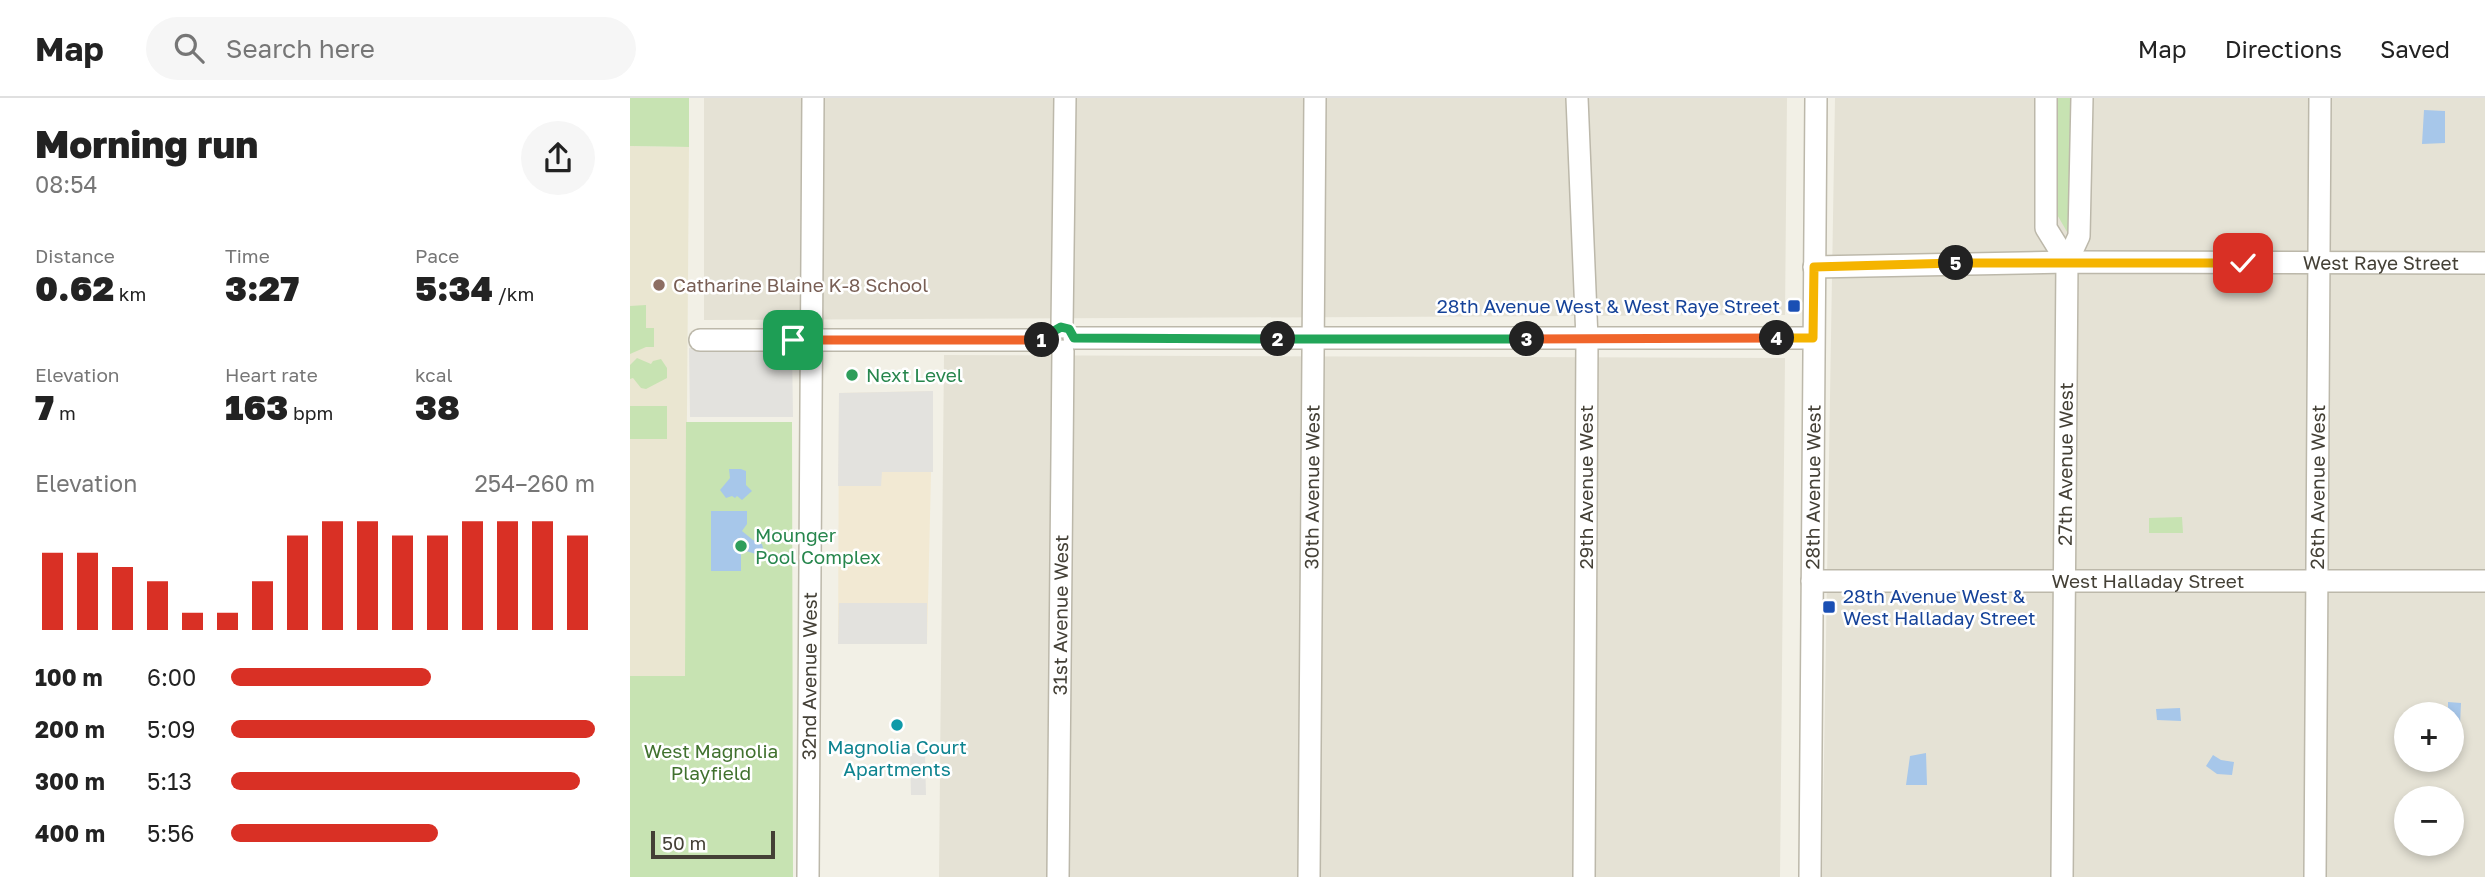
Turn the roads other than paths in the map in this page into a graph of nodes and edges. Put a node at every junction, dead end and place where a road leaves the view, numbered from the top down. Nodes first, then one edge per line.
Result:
1 (813, 98) edge
2 (1065, 98) edge
3 (1315, 98) edge
4 (1577, 98) edge
5 (1816, 98) edge
6 (2046, 98) edge
7 (2082, 98) edge
8 (2320, 98) edge
9 (2067, 262) junction
10 (2485, 263) edge
11 (2319, 264) junction
12 (1814, 267) junction
13 (1813, 338) junction
14 (1063, 339) junction
15 (1312, 339) junction
16 (1587, 339) junction
17 (699, 340) dead end
18 (811, 340) junction
19 (1812, 581) junction
20 (2065, 581) junction
21 (2485, 581) edge
22 (2317, 582) junction
23 (808, 877) edge
24 (1058, 877) edge
25 (1309, 877) edge
26 (1584, 877) edge
27 (1810, 877) edge
28 (2062, 877) edge
29 (2315, 877) edge

1 - 18 street, 32nd Avenue West
2 - 14 street, 31st Avenue West
3 - 15 street, 30th Avenue West
4 - 16 street, 29th Avenue West
5 - 12 street, 28th Avenue West
6 - 9 street
7 - 9 street, 27th Avenue West
8 - 11 street, 26th Avenue West
9 - 11 street, West Raye Street
9 - 12 street, West Raye Street
9 - 20 street, 27th Avenue West
10 - 11 street, West Raye Street
11 - 22 street, 26th Avenue West
12 - 13 street, 28th Avenue West
13 - 16 street
13 - 19 street, 28th Avenue West
14 - 15 street
14 - 18 street
14 - 24 street, 31st Avenue West
15 - 16 street
15 - 25 street, 30th Avenue West
16 - 26 street, 29th Avenue West
17 - 18 street
18 - 23 street, 32nd Avenue West
19 - 20 street, West Halladay Street
19 - 27 street, 28th Avenue West
20 - 22 street, West Halladay Street
20 - 28 street, 27th Avenue West
21 - 22 street, West Halladay Street
22 - 29 street, 26th Avenue West

